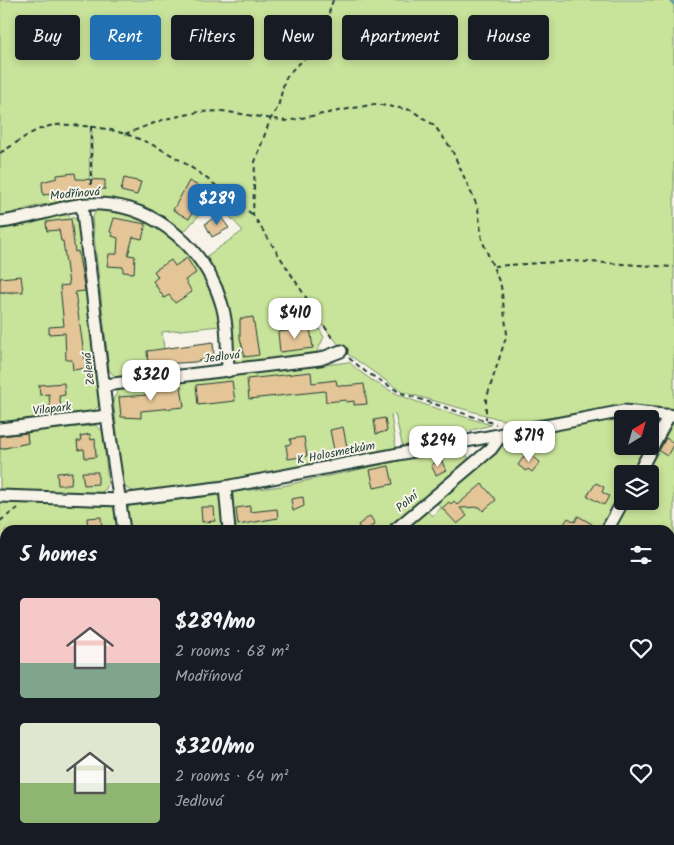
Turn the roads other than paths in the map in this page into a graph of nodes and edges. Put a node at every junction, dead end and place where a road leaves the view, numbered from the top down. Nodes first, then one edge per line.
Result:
1 (86, 205) junction
2 (0, 222) edge
3 (341, 351) road end
4 (228, 371) junction
5 (105, 385) junction
6 (672, 415) edge
7 (107, 416) junction
8 (0, 429) edge
9 (502, 434) junction
10 (643, 465) edge
11 (225, 487) junction
12 (0, 496) edge
13 (121, 500) junction
14 (618, 510) edge
15 (124, 525) edge
16 (229, 525) edge
17 (401, 525) edge
18 (610, 525) edge

1 - 2 street, Modřínová
1 - 4 street, Modřínová
1 - 5 street, Zelená
3 - 4 street, Jedlová
4 - 5 street, Jedlová
5 - 7 street, Zelená
6 - 9 street, K Holosmetkům
6 - 10 street
7 - 8 street, Vilapark
7 - 13 street, Zelená
9 - 11 street, K Holosmetkům
9 - 17 street, Polní
11 - 13 street, K Holosmetkům
11 - 16 street
12 - 13 street, K Holosmetkům
13 - 15 street, Zelená
14 - 18 street

